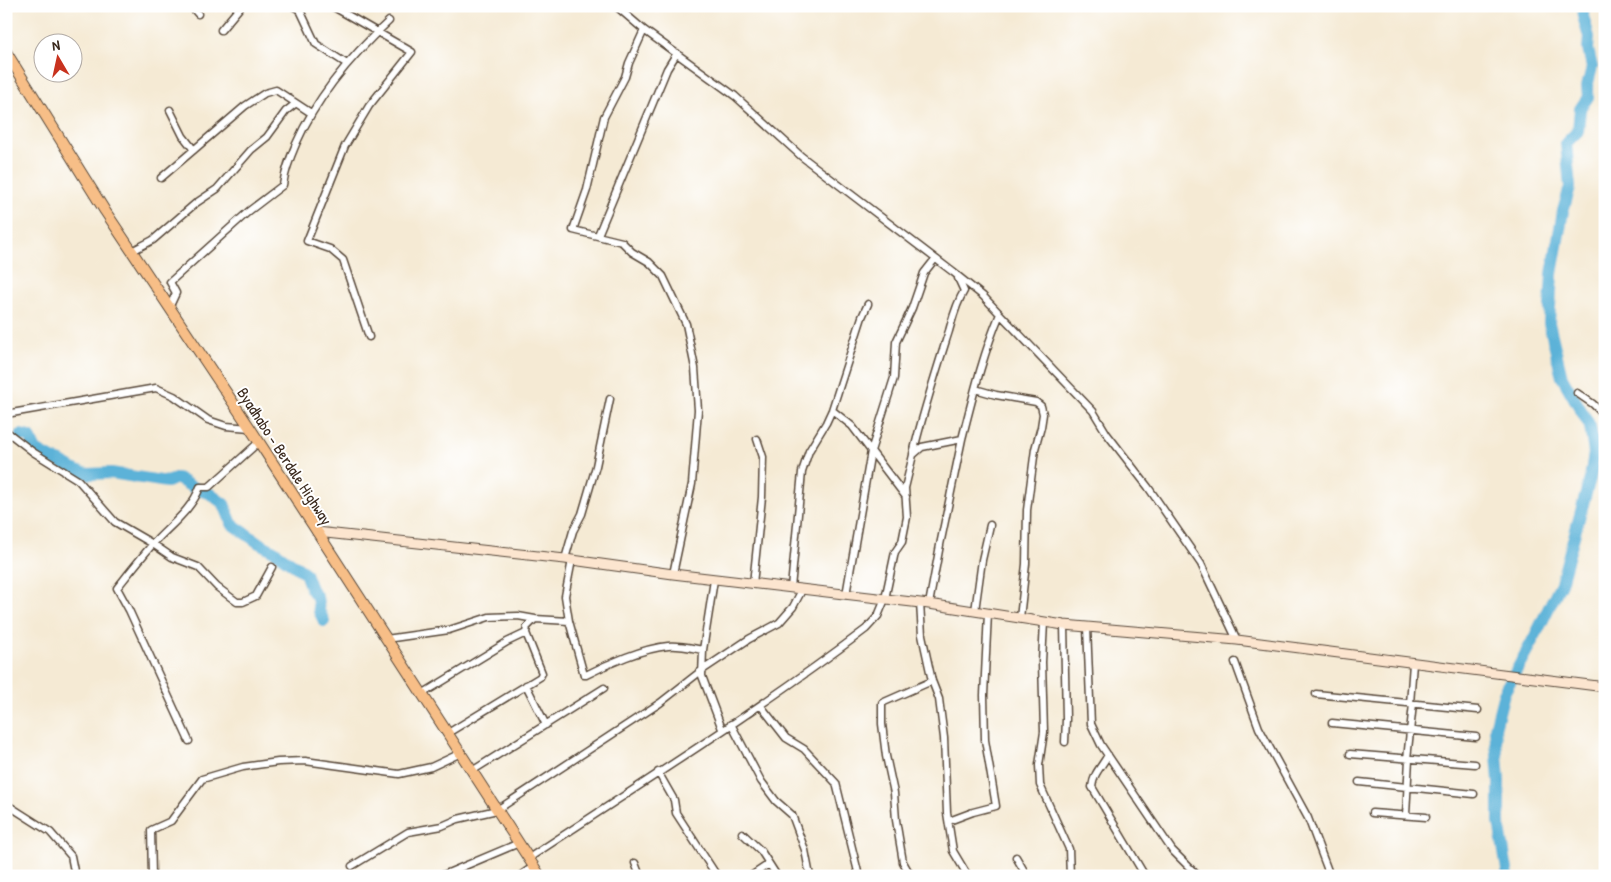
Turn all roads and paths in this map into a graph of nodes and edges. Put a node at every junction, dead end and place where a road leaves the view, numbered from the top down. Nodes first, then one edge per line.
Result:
1 (191, 6) edge
2 (241, 6) edge
3 (293, 6) edge
4 (332, 6) edge
5 (616, 6) edge
6 (623, 6) edge
7 (198, 14) dead end
8 (628, 17) junction
9 (389, 21) dead end
10 (221, 30) dead end
11 (644, 30) junction
12 (376, 32) junction
13 (6, 52) edge
14 (677, 54) junction
15 (347, 64) junction
16 (295, 104) junction
17 (170, 110) dead end
18 (311, 113) junction
19 (194, 150) junction
20 (161, 178) dead end
21 (598, 235) junction
22 (132, 251) junction
23 (935, 259) junction
24 (958, 276) junction
25 (868, 304) dead end
26 (169, 308) junction
27 (1000, 314) junction
28 (369, 337) dead end
29 (975, 389) junction
30 (1577, 393) dead end
31 (610, 399) dead end
32 (832, 410) junction
33 (6, 414) edge
34 (1605, 416) edge
35 (250, 428) junction
36 (6, 432) edge
37 (756, 439) dead end
38 (962, 439) junction
39 (259, 442) junction
40 (871, 451) junction
41 (913, 455) junction
42 (906, 497) junction
43 (990, 525) dead end
44 (317, 532) junction
45 (153, 544) junction
46 (568, 559) junction
47 (272, 567) dead end
48 (673, 574) junction
49 (714, 580) junction
50 (753, 584) junction
51 (791, 588) junction
52 (802, 590) junction
53 (846, 595) junction
54 (884, 599) junction
55 (924, 604) junction
56 (975, 612) junction
57 (988, 613) junction
58 (1020, 618) junction
59 (535, 619) junction
60 (569, 621) junction
61 (1044, 622) junction
62 (1064, 625) junction
63 (1087, 627) junction
64 (526, 633) junction
65 (386, 639) junction
66 (1237, 640) junction
67 (703, 650) junction
68 (1235, 662) dead end
69 (1414, 662) junction
70 (701, 671) junction
71 (932, 681) junction
72 (526, 686) junction
73 (1605, 687) edge
74 (604, 688) dead end
75 (422, 694) junction
76 (1316, 694) dead end
77 (1411, 704) junction
78 (761, 706) junction
79 (1478, 710) dead end
80 (1332, 723) dead end
81 (731, 724) junction
82 (546, 725) junction
83 (722, 730) junction
84 (1410, 731) junction
85 (448, 734) junction
86 (1476, 737) dead end
87 (189, 741) dead end
88 (1065, 742) dead end
89 (461, 753) junction
90 (1350, 754) dead end
91 (1108, 755) junction
92 (1408, 759) junction
93 (1475, 764) dead end
94 (472, 771) junction
95 (658, 772) junction
96 (1359, 782) dead end
97 (1408, 787) junction
98 (1474, 794) dead end
99 (6, 804) edge
100 (498, 810) junction
101 (1372, 814) dead end
102 (1406, 815) junction
103 (1426, 817) dead end
104 (950, 821) junction
105 (742, 833) dead end
106 (519, 843) junction
107 (1016, 857) dead end
108 (531, 862) junction
109 (635, 863) dead end
110 (769, 864) junction
111 (352, 866) dead end
112 (75, 876) edge
113 (152, 876) edge
114 (441, 876) edge
115 (520, 876) edge
116 (540, 876) edge
117 (640, 876) edge
118 (717, 876) edge
119 (751, 876) edge
120 (777, 876) edge
121 (810, 876) edge
122 (859, 876) edge
123 (911, 876) edge
124 (968, 876) edge
125 (1027, 876) edge
126 (1070, 876) edge
127 (1145, 876) edge
128 (1196, 876) edge
129 (1330, 876) edge
130 (1344, 876) edge
131 (1355, 876) edge

1 - 7 street
2 - 10 street
3 - 15 street
4 - 12 street
5 - 8 street
6 - 8 street
8 - 11 street
9 - 12 street
11 - 14 street
11 - 21 street
12 - 15 street
12 - 28 street
13 - 22 main road, Byadhabo - Berdale Highway
14 - 21 street
14 - 23 street
15 - 18 street
16 - 18 street
16 - 19 street
16 - 22 street
17 - 19 street
18 - 26 street
19 - 20 street
21 - 48 street
22 - 26 main road, Byadhabo - Berdale Highway
23 - 24 street
23 - 40 street
24 - 27 street
24 - 41 street
25 - 32 street
26 - 35 main road, Byadhabo - Berdale Highway
27 - 29 street
27 - 66 street
29 - 38 street
29 - 58 street
30 - 34 street
31 - 46 street
32 - 40 street
32 - 51 street
33 - 35 street
35 - 39 main road, Byadhabo - Berdale Highway
36 - 45 street
37 - 50 street
38 - 41 street
38 - 55 street
39 - 44 main road, Byadhabo - Berdale Highway
39 - 45 street
40 - 42 street
40 - 53 street
41 - 42 street
42 - 54 street
43 - 56 street
44 - 46 street
44 - 65 main road, Byadhabo - Berdale Highway
45 - 47 street
45 - 87 street
46 - 48 street
46 - 60 street
48 - 49 street
49 - 50 street
49 - 67 street
50 - 51 street
51 - 52 street
52 - 53 street
52 - 70 street
53 - 54 street
54 - 55 street
54 - 78 street
55 - 56 street
55 - 71 street
56 - 57 street
57 - 58 street
57 - 104 street
58 - 61 street
59 - 60 street
59 - 64 street
59 - 65 street
60 - 67 street
61 - 62 street
61 - 126 street
62 - 63 street
62 - 88 street
63 - 66 street
63 - 91 street
64 - 72 street
64 - 75 street
65 - 75 main road, Byadhabo - Berdale Highway
66 - 69 street
67 - 70 street
68 - 129 street
69 - 73 street
69 - 77 street
70 - 83 street
70 - 100 street
71 - 104 street
71 - 123 street
72 - 82 street
72 - 85 street
74 - 82 street
75 - 85 main road, Byadhabo - Berdale Highway
76 - 77 street
77 - 79 street
77 - 84 street
78 - 81 street
78 - 122 street
80 - 84 street
81 - 83 street
81 - 121 street
82 - 94 street
83 - 95 street
84 - 86 street
84 - 92 street
85 - 89 main road, Byadhabo - Berdale Highway
89 - 94 main road, Byadhabo - Berdale Highway
89 - 113 street
90 - 92 street
91 - 127 street
91 - 128 street
92 - 93 street
92 - 97 street
94 - 100 main road, Byadhabo - Berdale Highway
95 - 108 street
95 - 118 street
96 - 97 street
97 - 98 street
97 - 102 street
99 - 112 street
100 - 106 main road, Byadhabo - Berdale Highway
100 - 111 street
101 - 102 street
102 - 103 street
104 - 124 street
105 - 110 street
106 - 108 main road, Byadhabo - Berdale Highway
106 - 114 street
107 - 125 street
108 - 115 street
108 - 116 main road, Byadhabo - Berdale Highway
109 - 117 street
110 - 119 street
110 - 120 street
130 - 131 street

